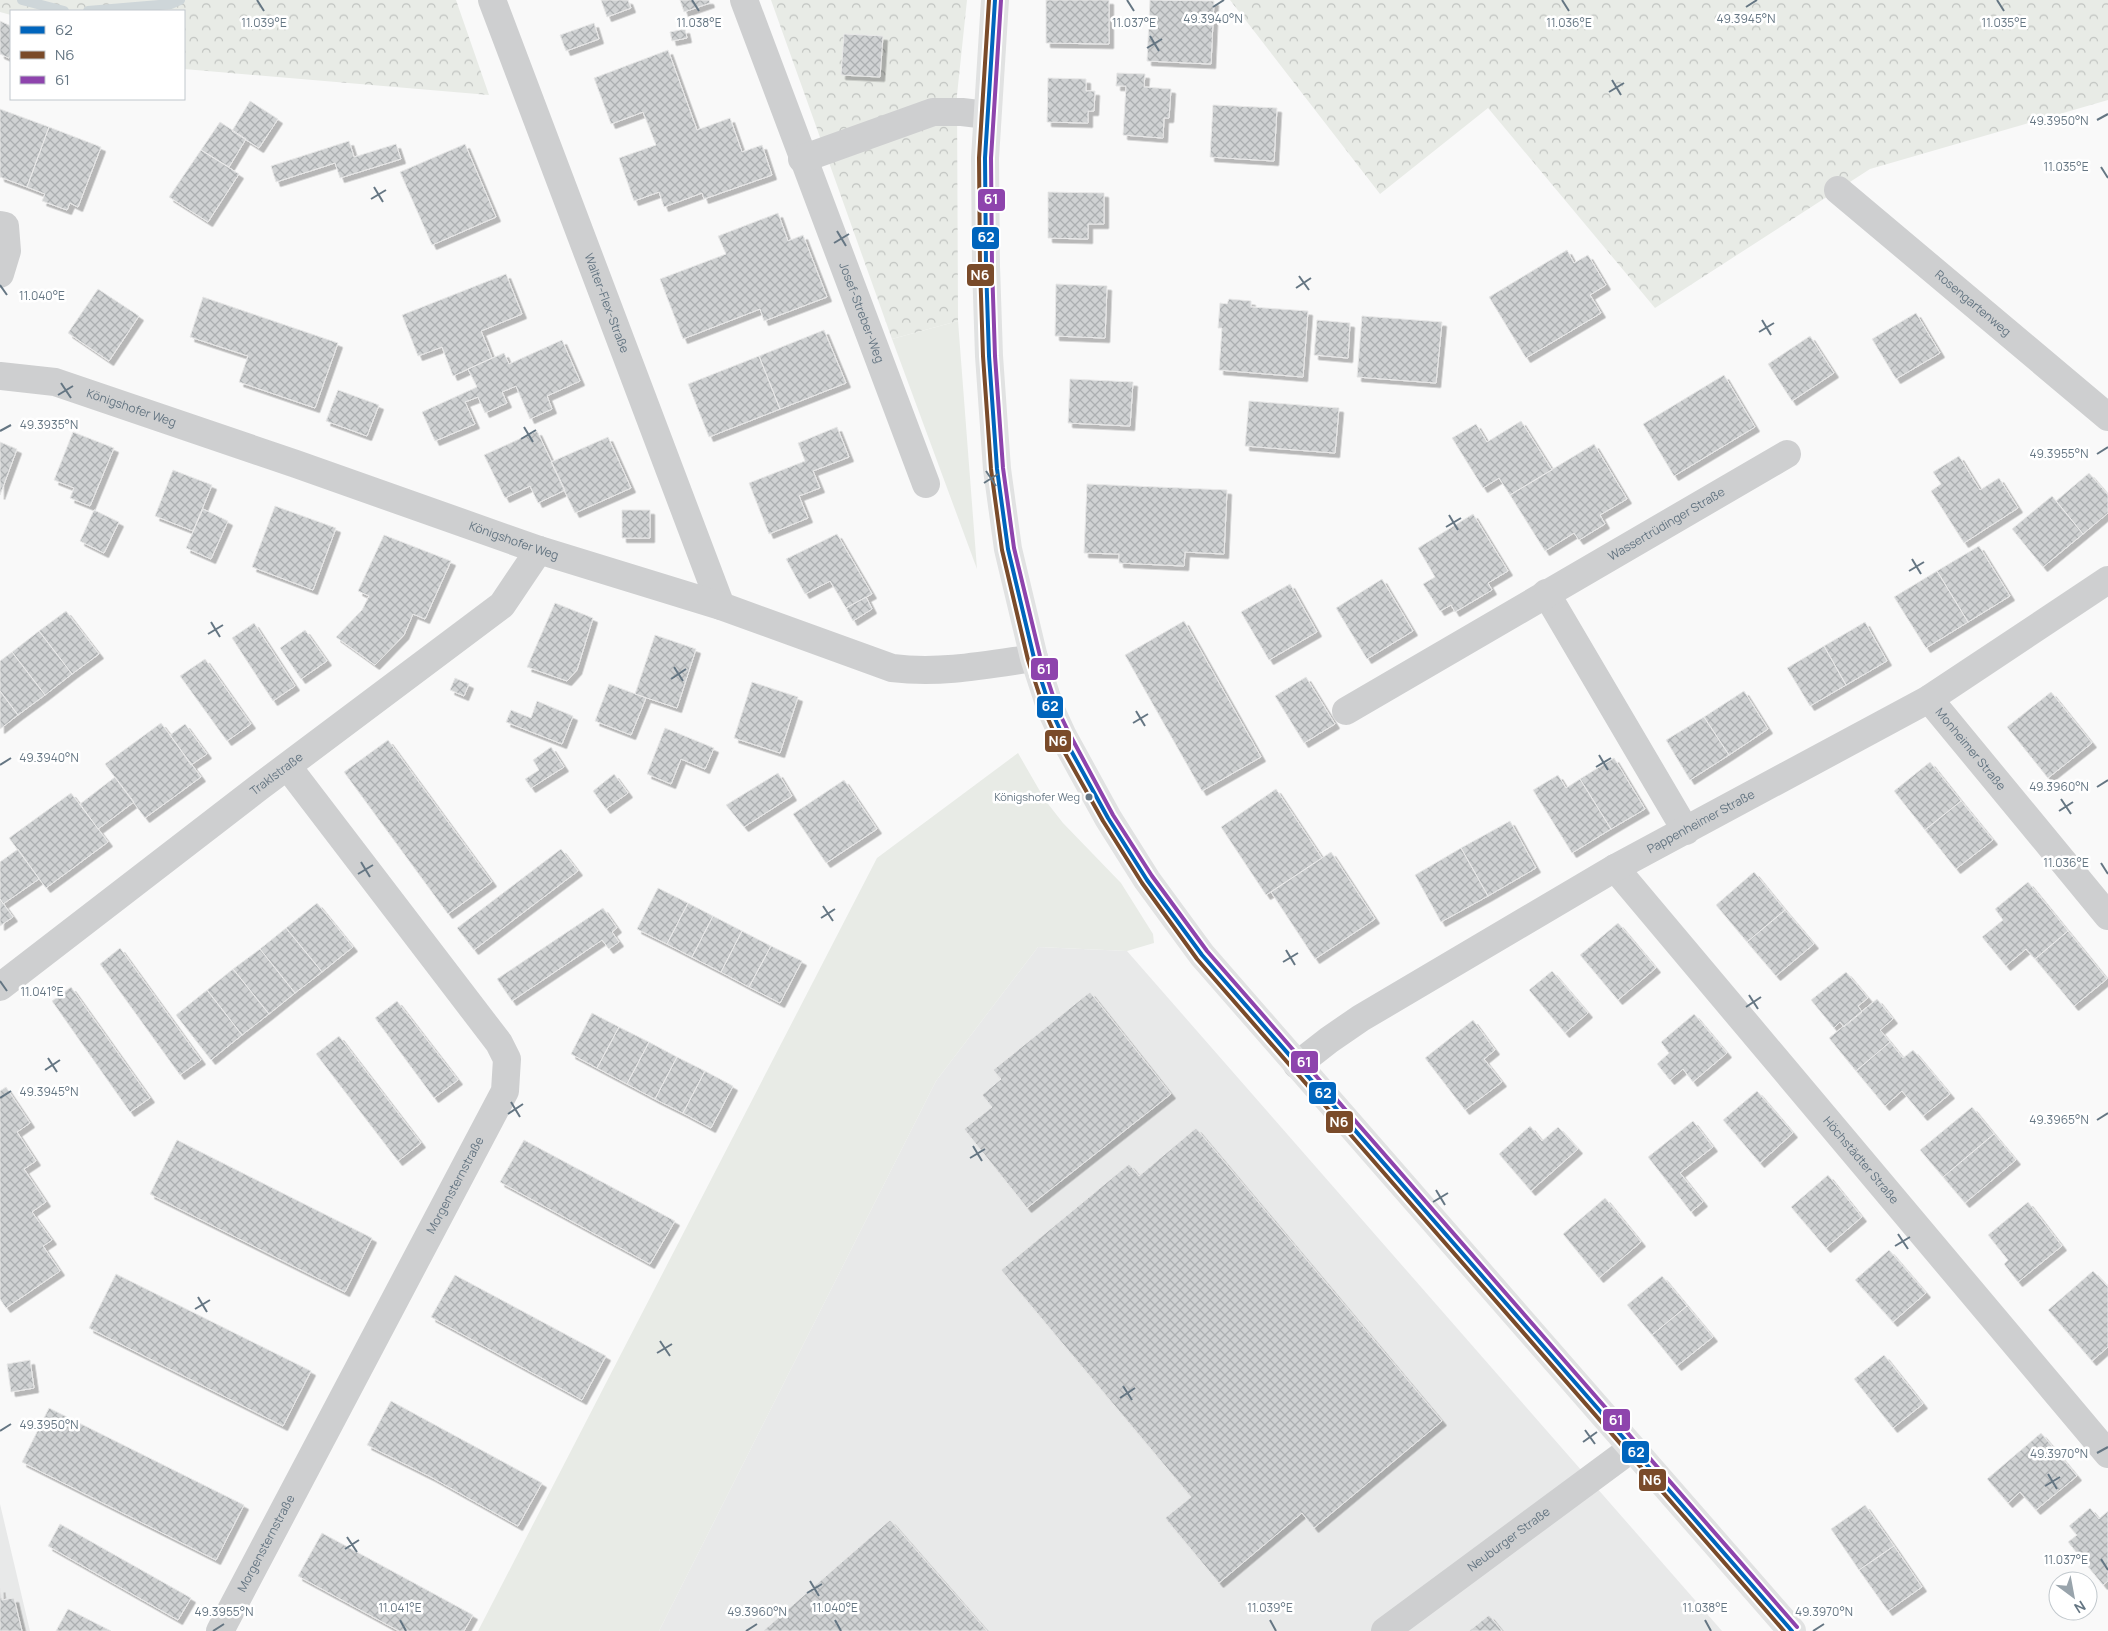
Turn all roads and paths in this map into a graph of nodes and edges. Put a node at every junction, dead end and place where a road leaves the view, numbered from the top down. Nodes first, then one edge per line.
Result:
1 (492, 0) edge
2 (744, 0) edge
3 (995, 0) edge
4 (988, 115) junction
5 (802, 159) junction
6 (1838, 190) dead end
7 (0, 225) edge
8 (0, 274) edge
9 (0, 376) edge
10 (2108, 417) edge
11 (1787, 454) dead end
12 (926, 484) dead end
13 (539, 550) junction
14 (2108, 580) edge
15 (1546, 593) junction
16 (721, 606) junction
17 (1034, 658) junction
18 (1929, 699) junction
19 (1346, 711) dead end
20 (288, 767) junction
21 (1686, 831) junction
22 (1615, 868) junction
23 (2108, 916) edge
24 (0, 987) edge
25 (1297, 1065) junction
26 (1631, 1449) junction
27 (2108, 1454) edge
28 (220, 1631) edge
29 (1385, 1631) edge
30 (1792, 1631) edge

1 - 16 street, Walter-Flex-Straße
2 - 5 street, Josef-Streber-Weg
3 - 4 main road
4 - 5 street
4 - 17 main road
5 - 12 street, Josef-Streber-Weg
6 - 10 street, Rosengartenweg
7 - 8 street
9 - 13 street, Königshofer Weg
11 - 15 street, Wassertrüdinger Straße
13 - 16 street, Königshofer Weg
13 - 20 street, Traklstraße
14 - 18 street, Pappenheimer Straße
15 - 19 street, Wassertrüdinger Straße
15 - 21 street
16 - 17 street, Königshofer Weg
17 - 25 main road
18 - 21 street, Pappenheimer Straße
18 - 23 street, Monheimer Straße
20 - 24 street, Traklstraße
20 - 28 street, Morgensternstraße
21 - 22 street, Pappenheimer Straße
22 - 25 street, Pappenheimer Straße
22 - 27 street, Höchstädter Straße
25 - 26 main road
26 - 29 street, Neuburger Straße
26 - 30 main road

